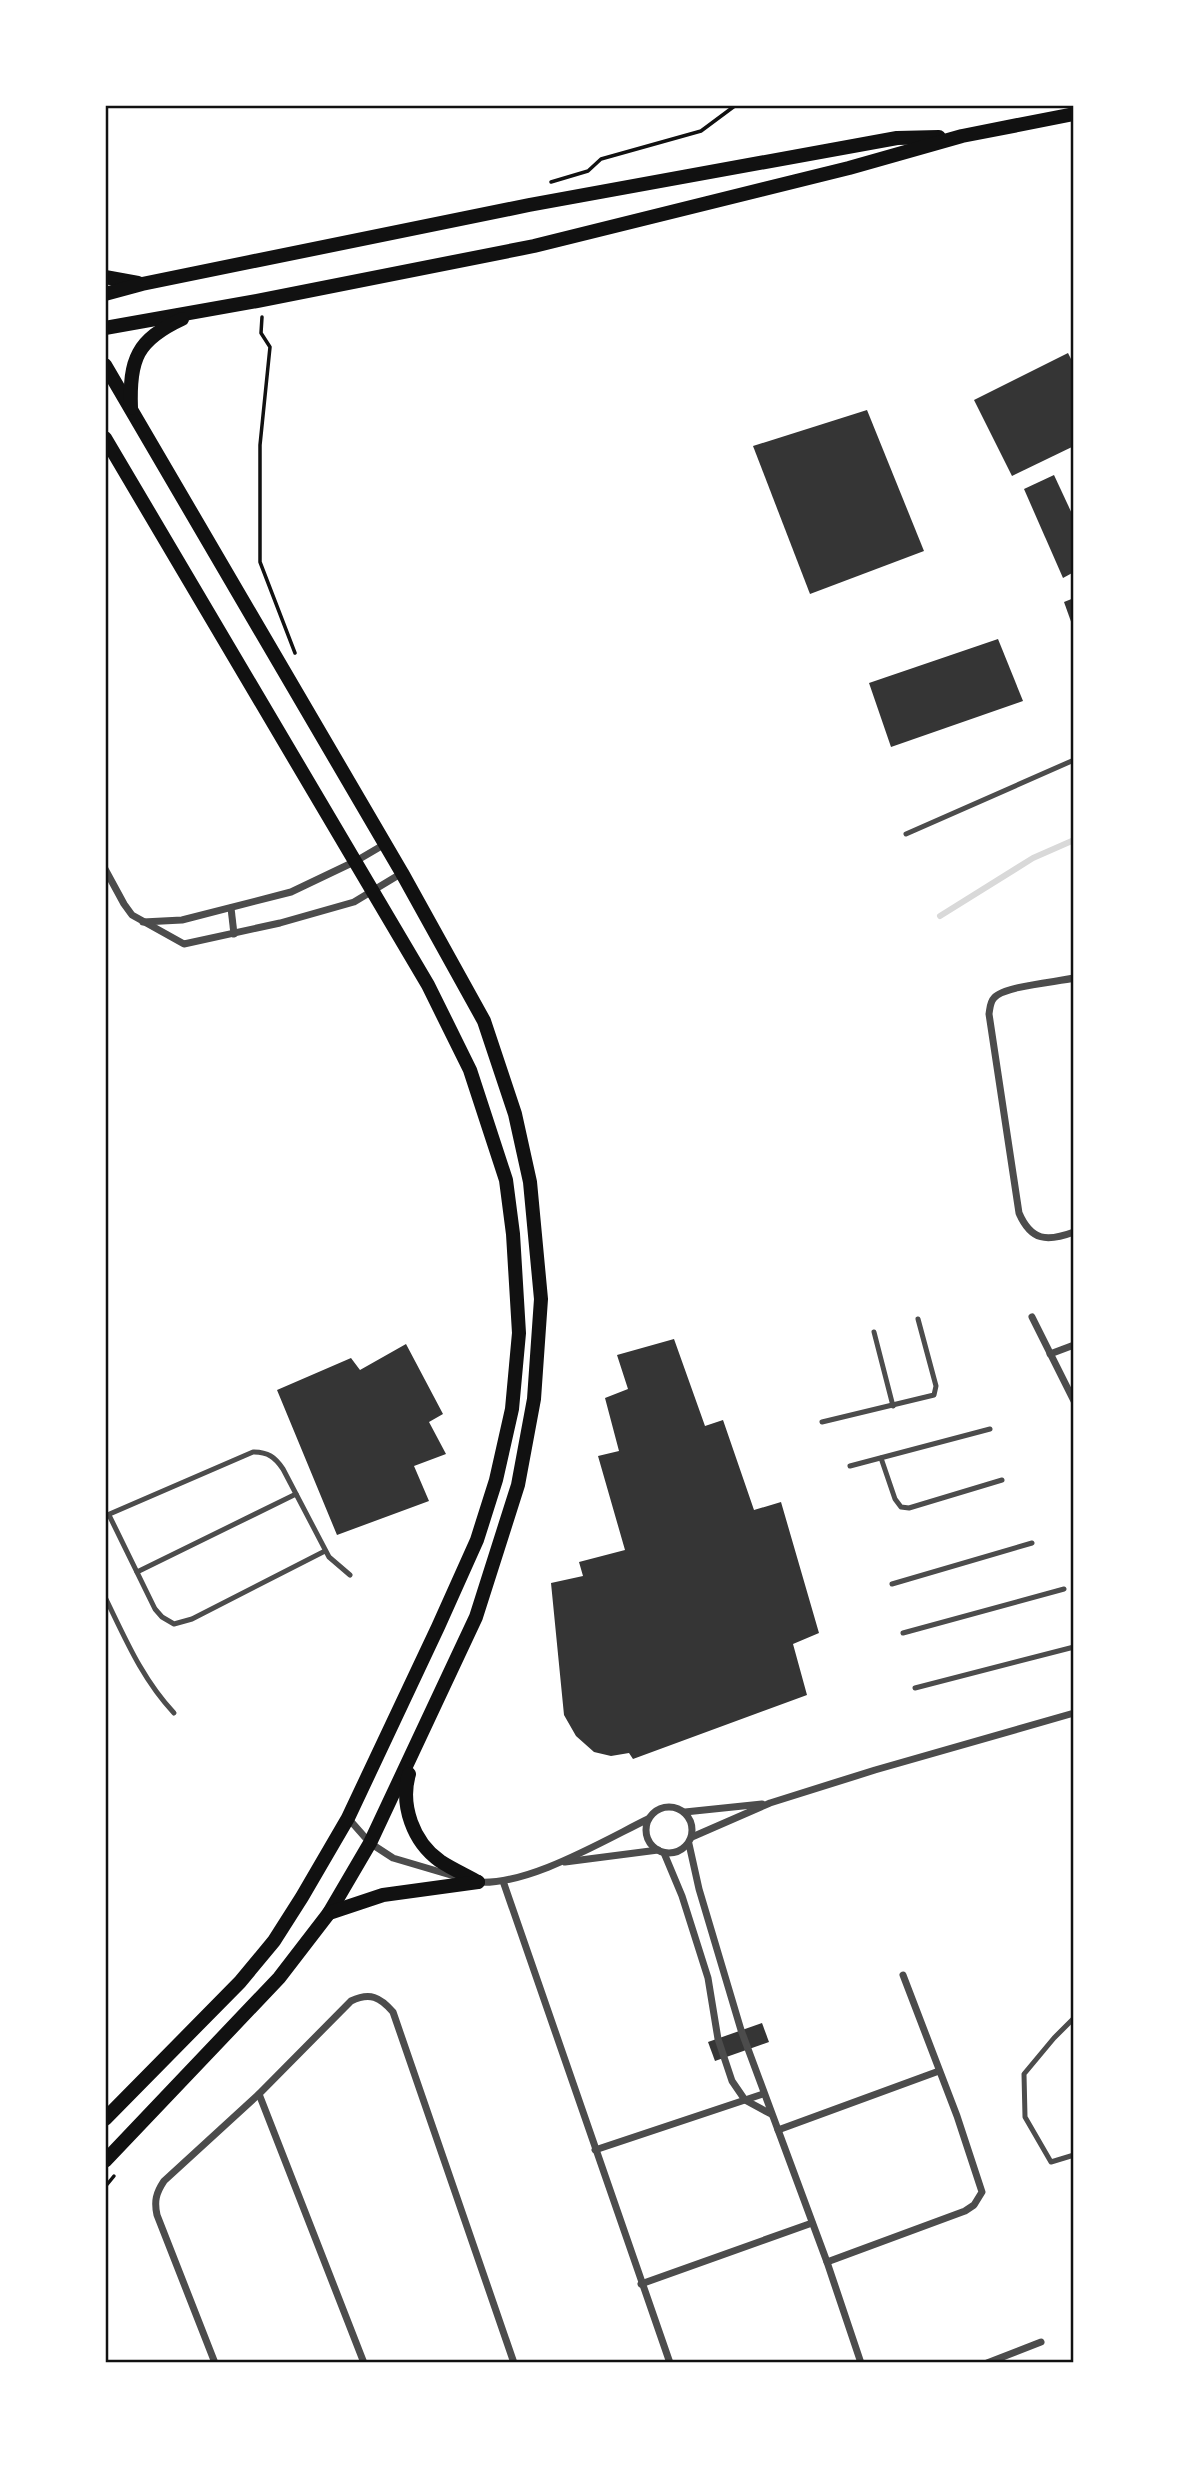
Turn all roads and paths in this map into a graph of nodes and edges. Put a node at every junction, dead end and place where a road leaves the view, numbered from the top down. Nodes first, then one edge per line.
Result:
1 (736, 105) edge
2 (1074, 114) edge
3 (962, 136) junction
4 (540, 185) dead end
5 (105, 277) edge
6 (142, 284) junction
7 (105, 294) edge
8 (257, 301) junction
9 (196, 312) junction
10 (105, 328) edge
11 (105, 365) edge
12 (131, 409) junction
13 (105, 438) edge
14 (298, 661) dead end
15 (1074, 760) edge
16 (906, 834) dead end
17 (385, 844) junction
18 (356, 861) junction
19 (105, 869) edge
20 (402, 873) junction
21 (373, 890) junction
22 (231, 908) junction
23 (143, 922) junction
24 (234, 934) junction
25 (1074, 978) edge
26 (1074, 1233) edge
27 (1032, 1317) dead end
28 (918, 1319) dead end
29 (874, 1332) dead end
30 (1074, 1345) edge
31 (1050, 1354) junction
32 (1074, 1401) edge
33 (893, 1406) junction
34 (822, 1422) dead end
35 (990, 1429) dead end
36 (881, 1458) junction
37 (850, 1466) dead end
38 (1002, 1480) dead end
39 (296, 1494) junction
40 (107, 1516) edge
41 (1032, 1543) dead end
42 (325, 1551) junction
43 (137, 1572) junction
44 (350, 1575) dead end
45 (892, 1584) dead end
46 (1064, 1589) dead end
47 (105, 1597) edge
48 (904, 1633) dead end
49 (1074, 1647) edge
50 (915, 1688) dead end
51 (173, 1713) dead end
52 (1074, 1713) edge
53 (420, 1736) junction
54 (770, 1803) junction
55 (685, 1812) junction
56 (348, 1818) junction
57 (648, 1819) junction
58 (690, 1840) junction
59 (370, 1843) junction
60 (661, 1852) junction
61 (559, 1862) junction
62 (503, 1881) junction
63 (478, 1882) junction
64 (328, 1913) junction
65 (903, 1975) dead end
66 (1074, 2018) edge
67 (939, 2071) junction
68 (259, 2094) junction
69 (764, 2094) junction
70 (745, 2100) junction
71 (772, 2115) junction
72 (105, 2119) edge
73 (778, 2130) junction
74 (595, 2150) junction
75 (1074, 2154) edge
76 (105, 2161) edge
77 (123, 2166) dead end
78 (105, 2187) edge
79 (812, 2223) junction
80 (827, 2262) junction
81 (641, 2284) junction
82 (1041, 2342) dead end
83 (215, 2363) edge
84 (364, 2363) edge
85 (514, 2363) edge
86 (670, 2363) edge
87 (861, 2363) edge
88 (988, 2363) edge

1 - 4 path
2 - 3 main road
3 - 6 main road
3 - 8 main road
5 - 6 main road
6 - 7 main road
8 - 9 main road
8 - 14 path
9 - 10 main road
9 - 12 main road
11 - 12 main road
12 - 17 main road
13 - 18 main road
15 - 16 lane
17 - 18 street
17 - 20 main road
18 - 21 main road
18 - 22 street
19 - 23 street
20 - 21 street
20 - 53 main road
21 - 24 street
21 - 56 main road
22 - 23 street
22 - 24 street
23 - 24 street
25 - 26 street
27 - 31 street
28 - 33 lane
29 - 33 lane
30 - 31 street
31 - 32 street
33 - 34 lane
35 - 36 lane
36 - 37 lane
36 - 38 lane
39 - 40 lane
39 - 42 lane
39 - 43 lane
40 - 43 lane
41 - 45 lane
42 - 43 lane
42 - 44 lane
46 - 48 lane
47 - 51 lane
49 - 50 lane
52 - 54 street
53 - 59 main road
53 - 63 main road
54 - 55 street
54 - 58 street
55 - 57 street
55 - 58 street
56 - 59 street
56 - 72 main road
57 - 60 street
57 - 61 street
58 - 60 street
58 - 69 street
59 - 63 street
59 - 64 main road
60 - 61 street
60 - 70 street
61 - 62 street
62 - 63 street
62 - 74 street
63 - 64 main road
64 - 76 main road
65 - 67 street
66 - 75 lane
67 - 73 street
67 - 80 street
68 - 83 street
68 - 84 street
68 - 85 street
69 - 70 street
69 - 71 street
70 - 71 street
70 - 74 street
71 - 73 street
73 - 79 street
74 - 81 street
77 - 78 path
79 - 80 street
79 - 81 street
80 - 87 street
81 - 86 street
82 - 88 street

